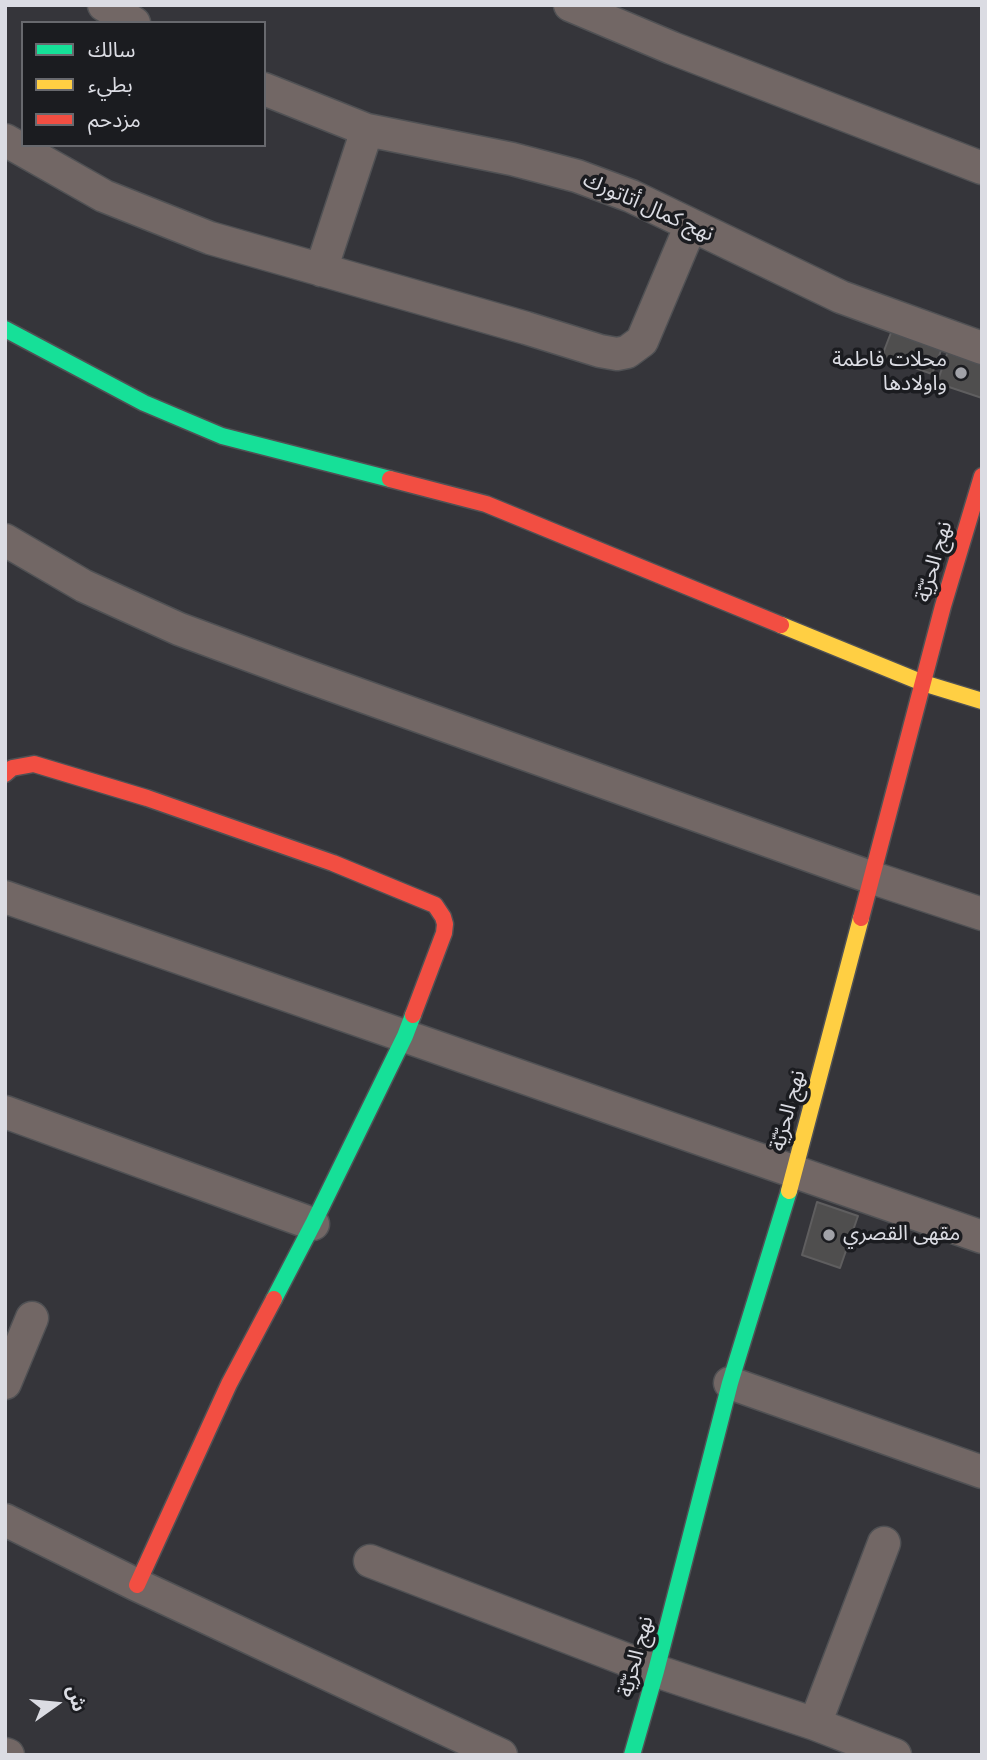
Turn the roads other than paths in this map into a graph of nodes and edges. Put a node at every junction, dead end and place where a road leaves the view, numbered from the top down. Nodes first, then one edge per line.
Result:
1 (569, 5) edge
2 (266, 90) edge
3 (367, 130) junction
4 (24, 147) edge
5 (982, 168) edge
6 (691, 225) junction
7 (321, 270) junction
8 (5, 329) edge
9 (982, 348) edge
10 (982, 476) edge
11 (5, 540) edge
12 (923, 684) junction
13 (982, 701) edge
14 (5, 774) edge
15 (873, 878) junction
16 (5, 897) edge
17 (982, 914) edge
18 (405, 1036) junction
19 (5, 1112) edge
20 (794, 1173) junction
21 (313, 1224) junction
22 (982, 1237) edge
23 (32, 1318) dead end
24 (5, 1383) edge
25 (730, 1383) junction
26 (982, 1472) edge
27 (5, 1520) edge
28 (884, 1543) dead end
29 (370, 1561) dead end
30 (137, 1586) junction
31 (656, 1671) junction
32 (815, 1724) junction
33 (501, 1755) edge
34 (632, 1755) edge
35 (895, 1755) edge

1 - 5 street
2 - 3 street, نهج كمال أتاتورك
3 - 6 street, نهج كمال أتاتورك
3 - 7 street
4 - 7 street
6 - 7 street
6 - 9 street, نهج كمال أتاتورك
8 - 12 street
10 - 12 street, نهج الحرّيّة
11 - 15 street
12 - 13 street
12 - 15 street, نهج الحرّيّة
14 - 18 street
15 - 17 street
15 - 20 street, نهج الحرّيّة
16 - 18 street
18 - 20 street
18 - 21 street
19 - 21 street
20 - 22 street
20 - 25 street, نهج الحرّيّة
21 - 30 street
23 - 24 street
25 - 26 street
25 - 31 street, نهج الحرّيّة
27 - 30 street
28 - 32 street
29 - 31 street
30 - 33 street
31 - 32 street
31 - 34 street, نهج الحرّيّة
32 - 35 street

